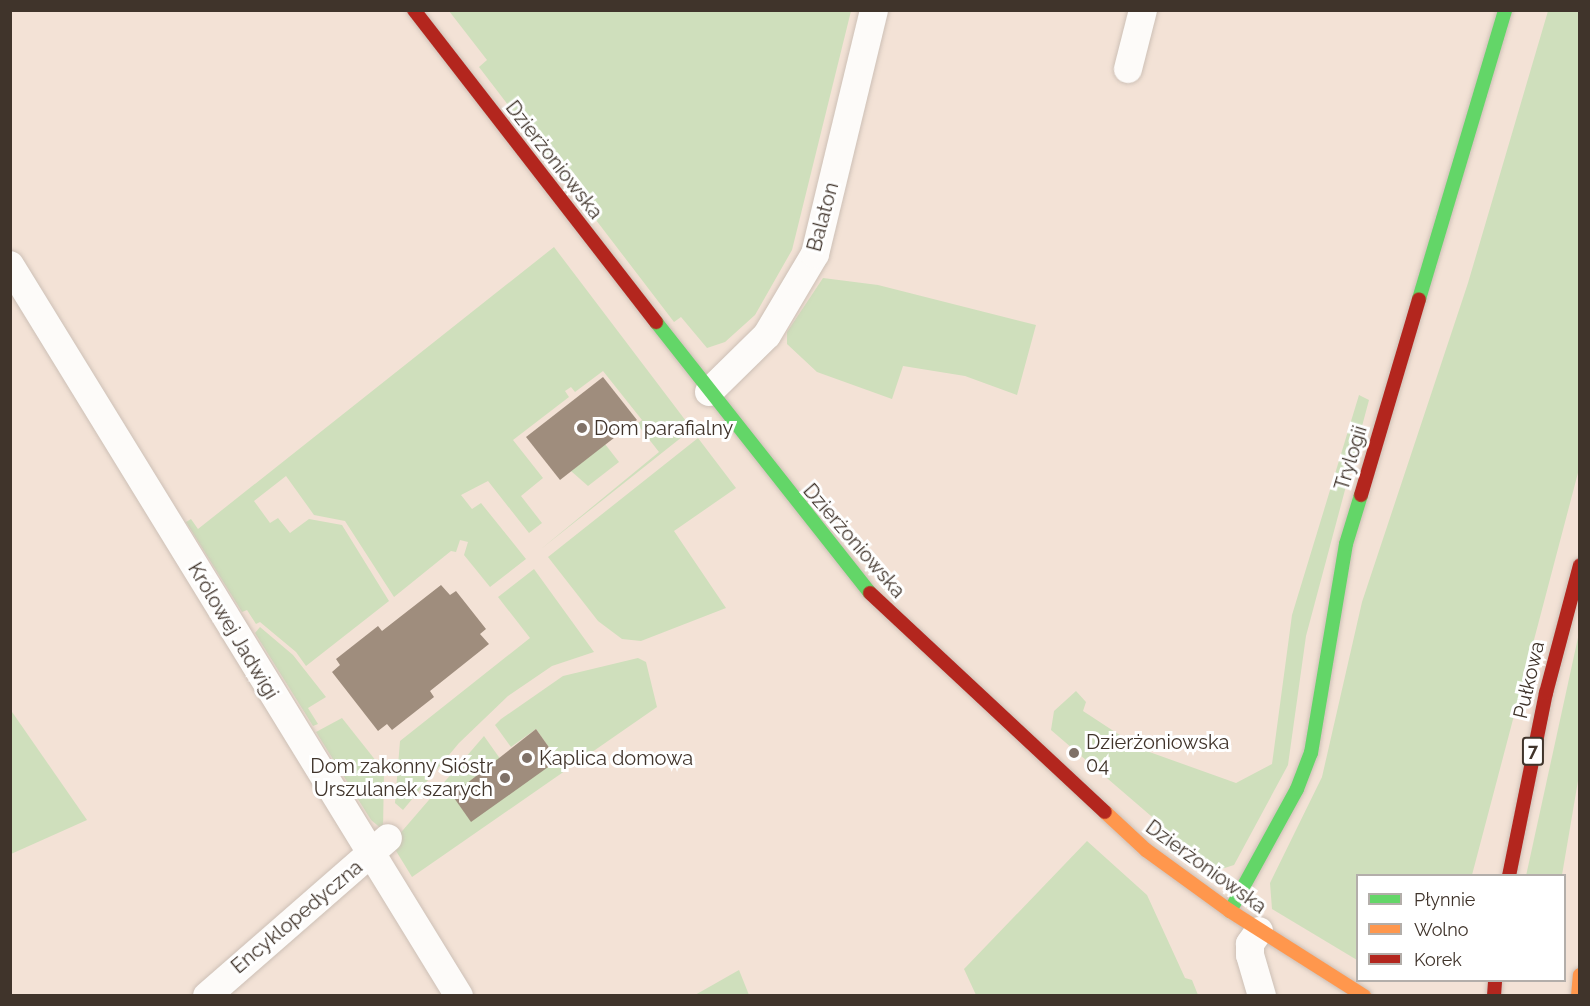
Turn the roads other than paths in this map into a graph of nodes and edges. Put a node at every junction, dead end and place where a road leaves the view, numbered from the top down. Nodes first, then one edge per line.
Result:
1 (414, 10) edge
2 (874, 10) edge
3 (1143, 10) edge
4 (1505, 10) edge
5 (1128, 69) dead end
6 (10, 265) edge
7 (709, 392) junction
8 (1580, 565) edge
9 (369, 855) junction
10 (1509, 874) edge
11 (1230, 911) junction
12 (1259, 931) junction
13 (1580, 975) edge
14 (207, 996) edge
15 (459, 996) edge
16 (1262, 996) edge
17 (1364, 996) edge
18 (1578, 996) edge

1 - 7 main road, Dzierżoniowska
2 - 7 street, Balaton
3 - 5 street
4 - 11 main road, Trylogii
6 - 9 street, Królowej Jadwigi
7 - 11 main road, Dzierżoniowska
8 - 10 main road, Pułkowa / 7
9 - 14 street, Encyklopedyczna
9 - 15 street, Królowej Jadwigi
11 - 12 main road, Dzierżoniowska
12 - 16 street
12 - 17 main road, Dzierżoniowska
13 - 18 main road

